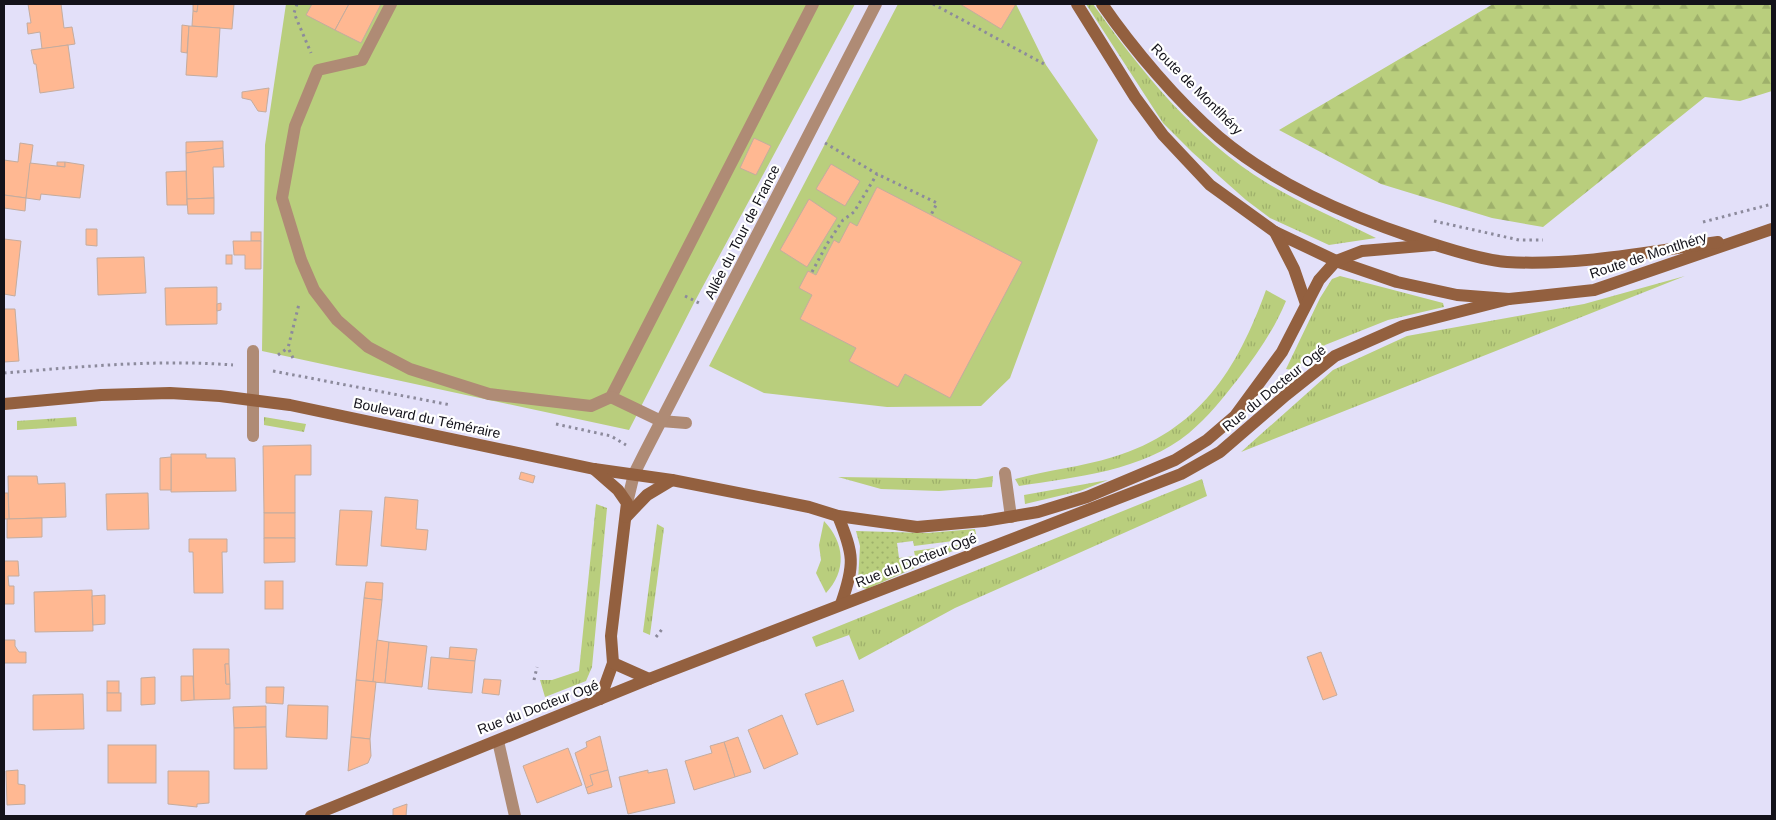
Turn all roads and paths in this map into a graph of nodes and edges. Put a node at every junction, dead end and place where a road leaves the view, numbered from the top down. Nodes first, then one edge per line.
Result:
1 (297, 4) edge
2 (391, 4) edge
3 (813, 4) edge
4 (876, 4) edge
5 (933, 4) edge
6 (1077, 4) edge
7 (1102, 4) edge
8 (1046, 64) dead end
9 (318, 70) junction
10 (826, 144) dead end
11 (877, 174) junction
12 (1772, 204) edge
13 (931, 215) dead end
14 (1428, 220) dead end
15 (1701, 222) dead end
16 (1772, 229) edge
17 (1275, 232) junction
18 (1747, 238) junction
19 (1545, 240) dead end
20 (1433, 245) junction
21 (1336, 261) junction
22 (812, 272) dead end
23 (667, 286) junction
24 (314, 290) junction
25 (1509, 299) junction
26 (1306, 304) junction
27 (717, 313) junction
28 (288, 348) junction
29 (253, 351) dead end
30 (278, 354) dead end
31 (293, 358) dead end
32 (253, 366) junction
33 (4, 373) edge
34 (293, 373) dead end
35 (611, 397) junction
36 (253, 400) junction
37 (4, 404) edge
38 (661, 421) junction
39 (686, 423) dead end
40 (253, 436) dead end
41 (594, 469) junction
42 (1005, 473) dead end
43 (634, 474) junction
44 (672, 480) junction
45 (627, 503) junction
46 (626, 516) junction
47 (838, 516) junction
48 (1011, 517) junction
49 (841, 604) junction
50 (663, 628) dead end
51 (656, 637) dead end
52 (613, 662) junction
53 (537, 667) dead end
54 (649, 679) junction
55 (534, 680) dead end
56 (600, 699) junction
57 (498, 741) junction
58 (311, 816) edge
59 (514, 816) edge

1 - 9 path
2 - 9 street
3 - 23 street
4 - 27 street, Allée du Tour de France
5 - 8 path
6 - 17 main road, Route de Montlhéry
7 - 20 main road, Route de Montlhéry
9 - 24 street
10 - 11 path
11 - 13 path
11 - 22 path
12 - 15 path
14 - 19 path
16 - 18 main road, Route de Montlhéry
17 - 21 main road, Route de Montlhéry
17 - 26 main road
18 - 20 main road, Route de Montlhéry
18 - 25 main road, Route de Montlhéry
20 - 21 main road, Rue du Docteur Ogé
21 - 25 main road, Route de Montlhéry
21 - 26 main road, Rue du Docteur Ogé
23 - 27 path
23 - 35 street
24 - 28 path
24 - 35 street
25 - 49 main road, Rue du Docteur Ogé
26 - 48 main road, Rue du Docteur Ogé
27 - 38 street, Allée du Tour de France
28 - 30 path
28 - 31 path
29 - 32 street
32 - 33 path
32 - 34 path
32 - 36 street
35 - 38 street
36 - 37 main road, Boulevard du Téméraire
36 - 40 street
36 - 41 main road, Boulevard du Téméraire
38 - 39 street
38 - 43 street, Allée du Tour de France
41 - 43 main road, Boulevard du Téméraire
41 - 45 main road, Boulevard du Téméraire
42 - 48 street
43 - 44 main road, Boulevard du Téméraire
43 - 45 street, Allée du Tour de France
44 - 46 main road
44 - 47 main road, Rue du Docteur Ogé
45 - 46 main road
46 - 52 main road
47 - 48 main road, Rue du Docteur Ogé
47 - 49 main road
49 - 54 main road, Rue du Docteur Ogé
50 - 51 path
52 - 54 main road
52 - 56 main road
53 - 55 path
54 - 56 main road, Rue du Docteur Ogé
56 - 57 main road, Rue du Docteur Ogé
57 - 58 main road, Rue du Docteur Ogé
57 - 59 street

